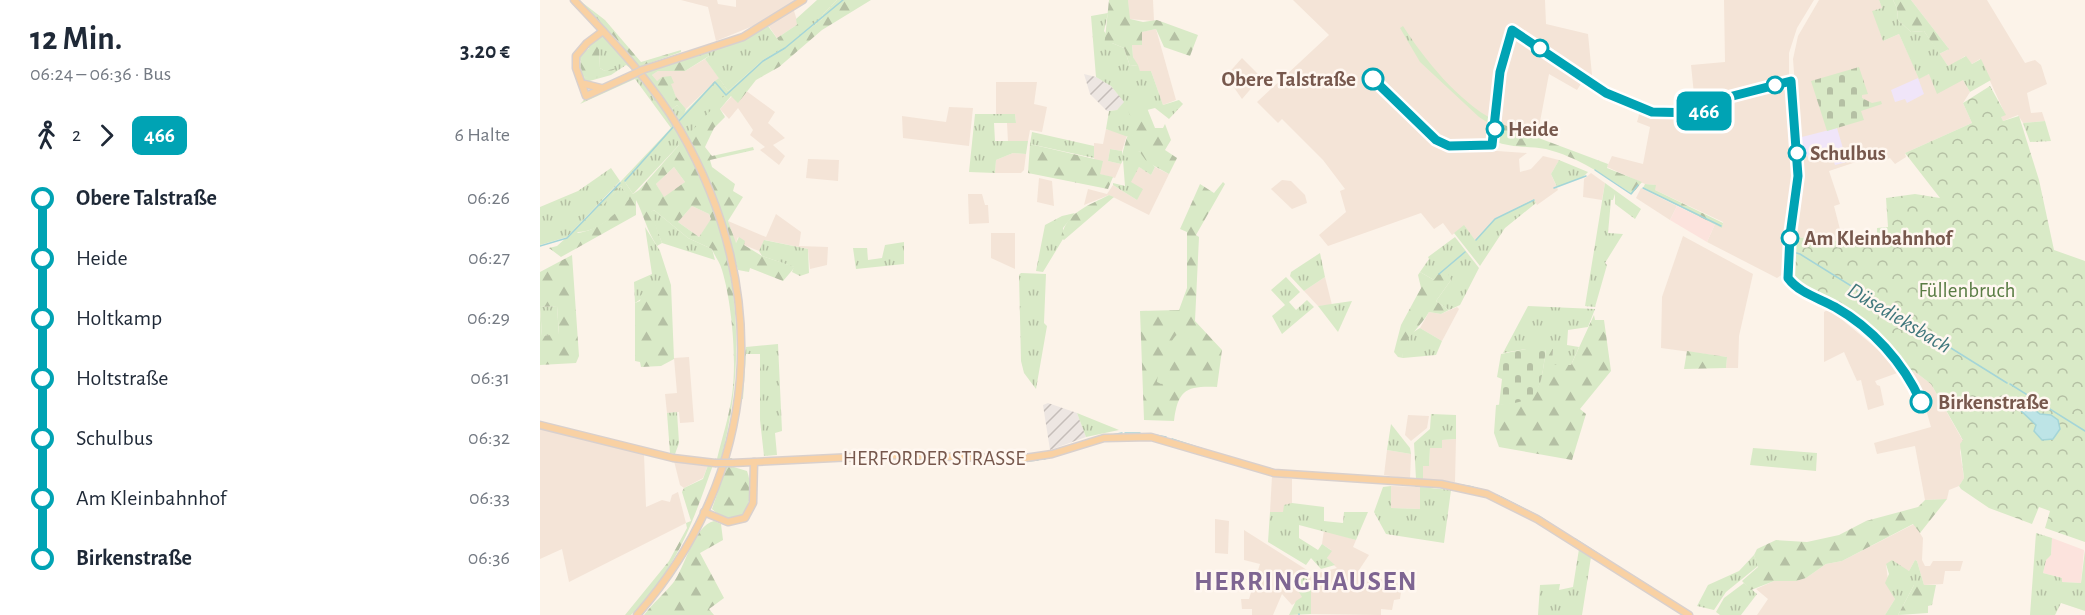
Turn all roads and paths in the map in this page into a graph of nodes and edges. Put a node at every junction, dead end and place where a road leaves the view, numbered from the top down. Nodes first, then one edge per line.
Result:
1 (574, 0) edge
2 (803, 0) edge
3 (590, 17) junction
4 (602, 30) junction
5 (594, 35) junction
6 (587, 44) junction
7 (578, 74) junction
8 (585, 84) junction
9 (603, 88) junction
10 (588, 95) junction
11 (540, 425) edge
12 (754, 462) junction
13 (733, 463) junction
14 (751, 472) junction
15 (754, 498) junction
16 (705, 513) junction
17 (712, 518) junction
18 (728, 522) junction
19 (699, 526) junction
20 (692, 538) junction
21 (637, 615) edge
22 (1689, 615) edge

1 - 3 main road
2 - 9 main road, bridge
3 - 4 main road
3 - 5 main road
4 - 5 main road
4 - 6 main road
4 - 16 main road
5 - 6 main road
6 - 7 main road
7 - 8 main road
7 - 10 main road
8 - 9 main road
8 - 10 main road
9 - 10 main road
11 - 13 main road, HERFORDER STRASSE, bridge
12 - 13 main road, HERFORDER STRASSE
12 - 14 main road
12 - 15 main road
12 - 22 main road, HERFORDER STRASSE
13 - 14 main road
14 - 15 main road
15 - 18 main road
16 - 17 main road
16 - 18 main road
16 - 19 main road
16 - 20 main road
17 - 18 main road
17 - 19 main road
19 - 20 main road
20 - 21 main road

